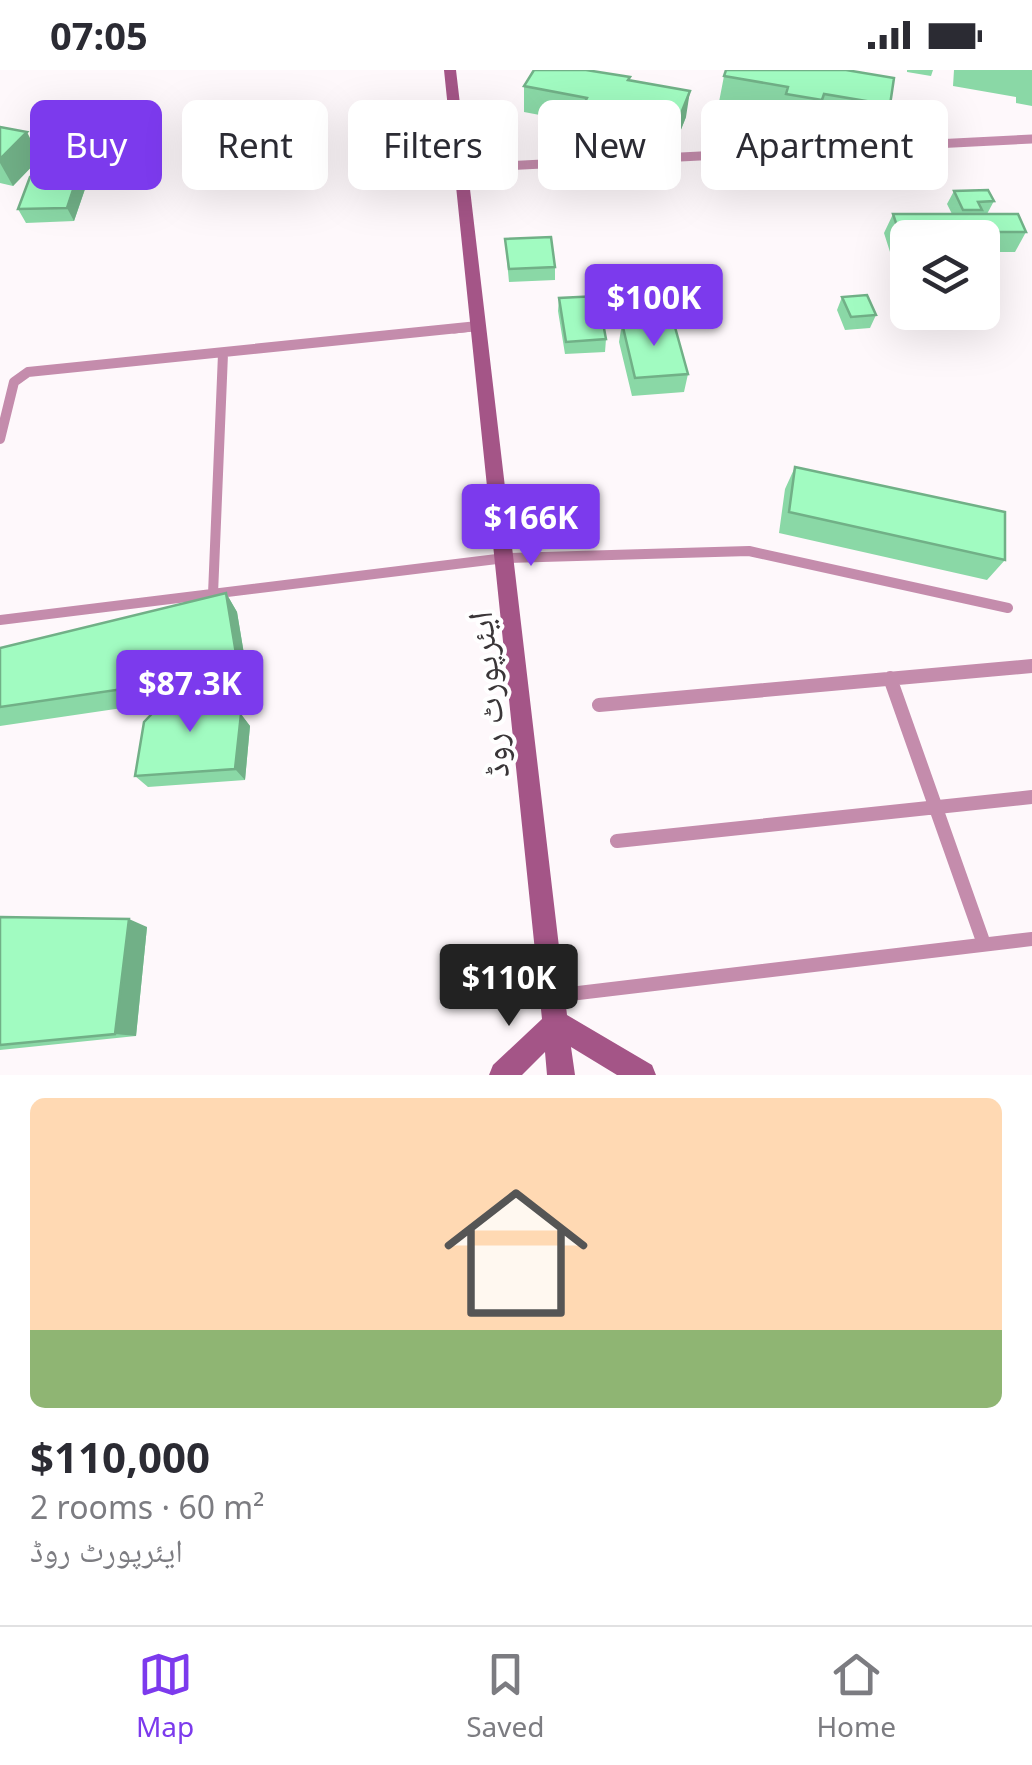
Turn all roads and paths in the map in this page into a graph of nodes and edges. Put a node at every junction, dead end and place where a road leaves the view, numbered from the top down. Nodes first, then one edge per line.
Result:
1 (450, 70) edge
2 (454, 100) edge
3 (1032, 139) edge
4 (518, 165) edge
5 (465, 190) edge
6 (480, 326) junction
7 (223, 354) junction
8 (0, 438) edge
9 (505, 558) junction
10 (214, 594) junction
11 (1008, 608) dead end
12 (0, 620) edge
13 (1032, 666) edge
14 (890, 678) junction
15 (599, 705) dead end
16 (1032, 797) edge
17 (934, 807) junction
18 (617, 841) dead end
19 (1032, 939) edge
20 (984, 944) junction
21 (554, 1010) junction
22 (503, 1075) edge
23 (562, 1075) edge
24 (642, 1075) edge

1 - 2 main road, ایئرپورٹ روڈ
3 - 4 lane
5 - 6 main road, ایئرپورٹ روڈ
6 - 7 lane
6 - 9 main road, ایئرپورٹ روڈ
7 - 8 lane
7 - 10 lane
9 - 10 lane
9 - 11 lane
9 - 21 main road, ایئرپورٹ روڈ
10 - 12 lane
13 - 14 lane
14 - 15 lane
14 - 17 lane
16 - 17 lane
17 - 18 lane
17 - 20 lane
19 - 20 lane
20 - 21 lane
21 - 22 main road
21 - 23 main road, ایئرپورٹ روڈ
21 - 24 main road

